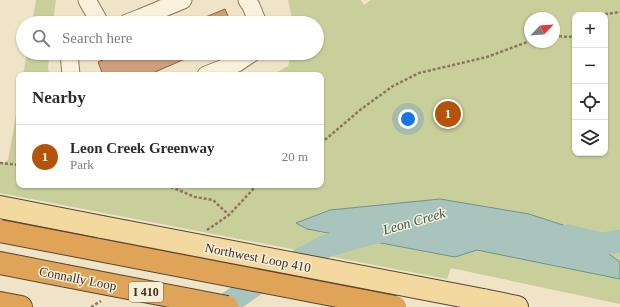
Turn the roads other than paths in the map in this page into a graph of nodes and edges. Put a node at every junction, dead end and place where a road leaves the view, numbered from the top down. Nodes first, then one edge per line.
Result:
1 (87, 0) edge
2 (183, 0) edge
3 (247, 0) edge
4 (96, 16) edge
5 (145, 16) edge
6 (255, 16) edge
7 (70, 60) edge
8 (240, 60) edge
9 (72, 72) edge
10 (213, 72) edge
11 (0, 207) edge
12 (0, 222) edge
13 (0, 231) edge
14 (0, 263) edge
15 (0, 303) edge
16 (21, 307) edge
17 (227, 307) edge
18 (337, 307) edge
19 (395, 307) edge
20 (517, 307) edge

1 - 4 lane
2 - 5 lane
3 - 6 lane
7 - 9 lane
8 - 10 lane
11 - 20 main road, Northwest Loop 410, bridge
12 - 18 highway, bridge
13 - 19 highway, bridge
14 - 17 highway, Connally Loop / I 410, bridge
15 - 16 highway

